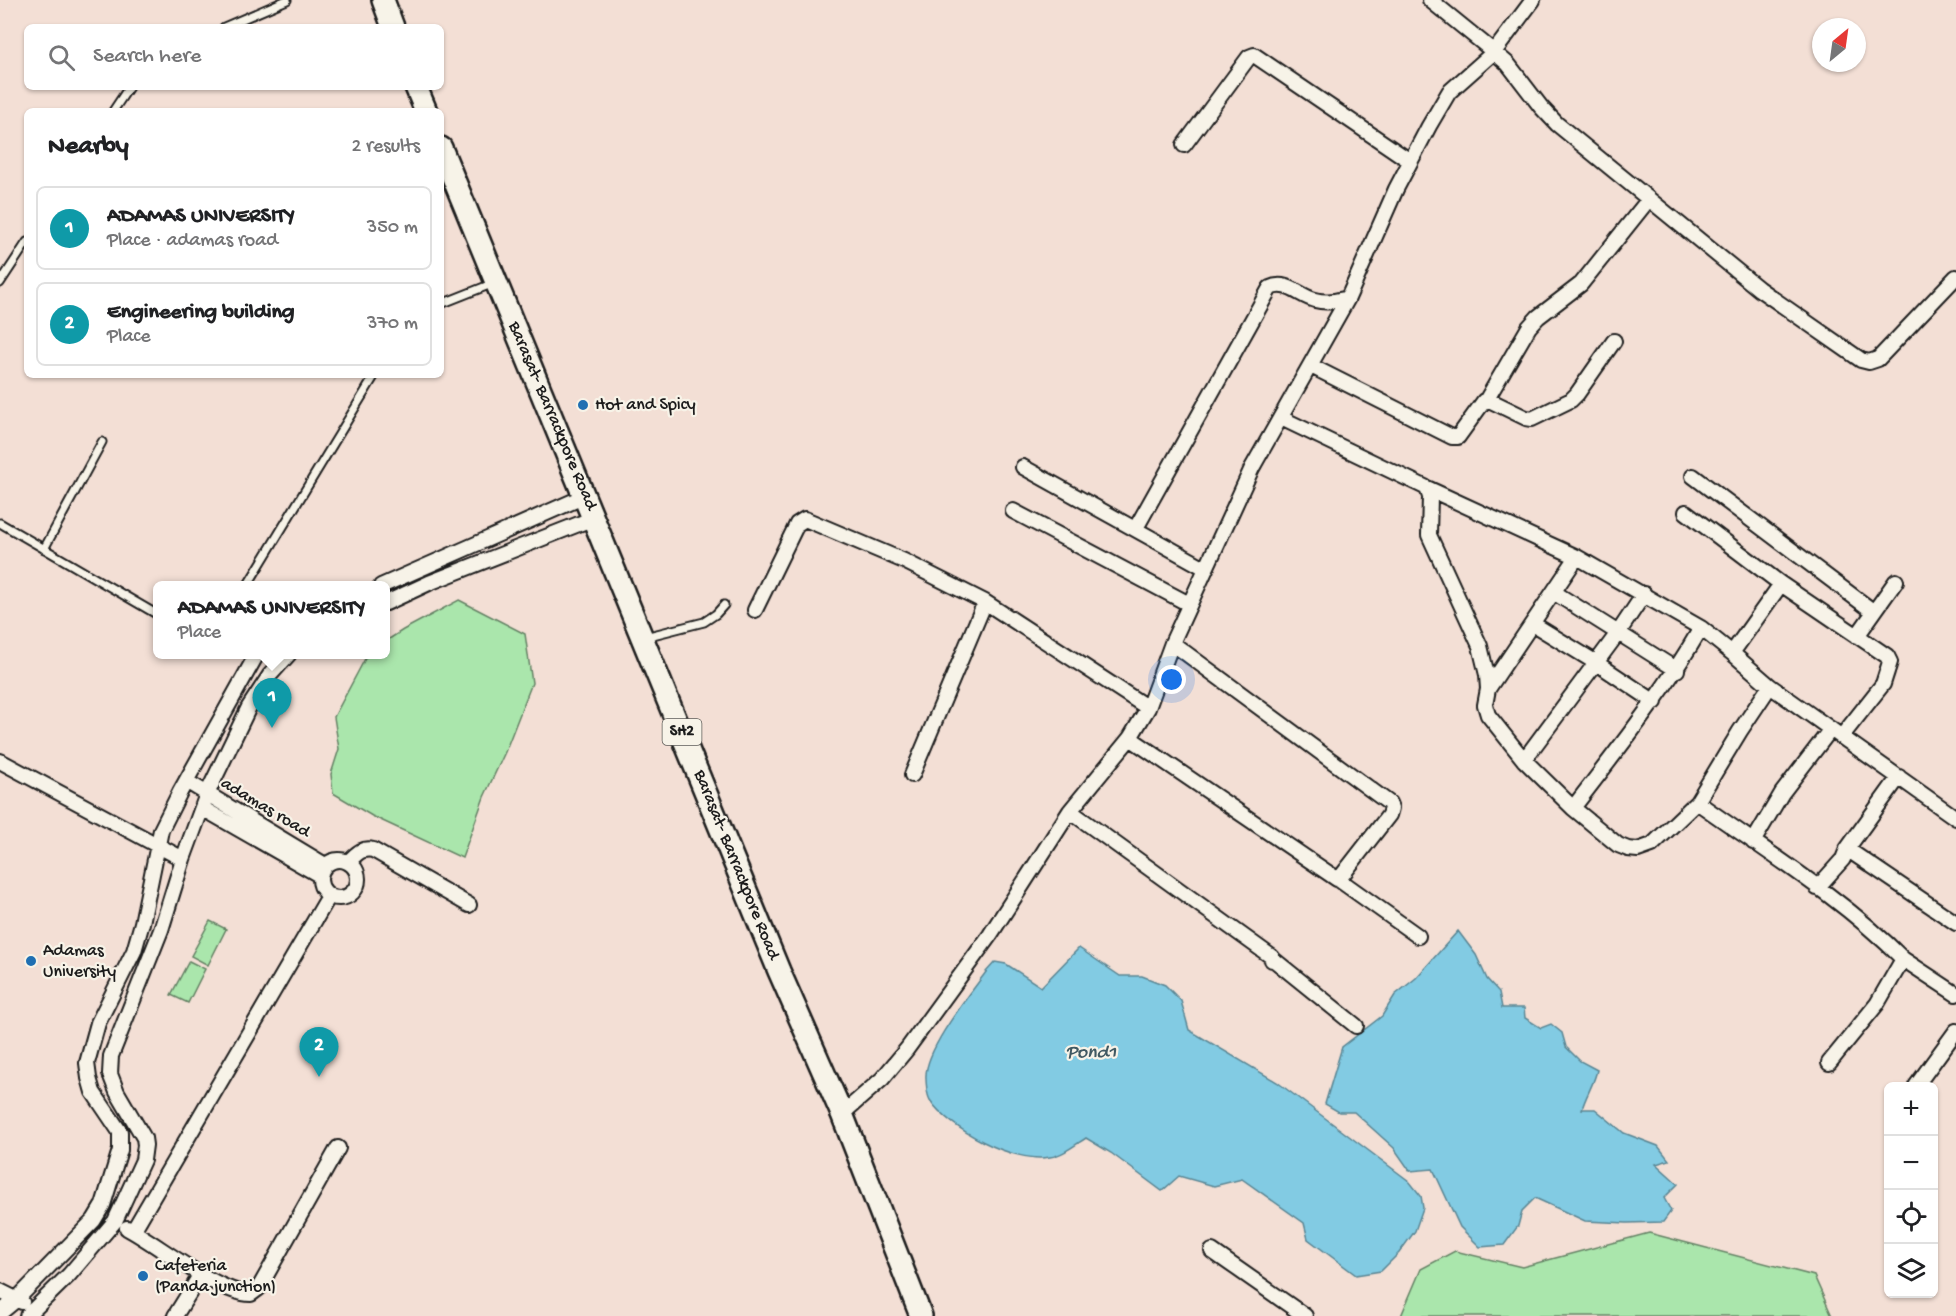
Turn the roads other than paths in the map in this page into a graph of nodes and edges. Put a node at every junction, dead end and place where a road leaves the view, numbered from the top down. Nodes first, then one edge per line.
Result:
1 (287, 0) edge
2 (383, 0) edge
3 (1430, 0) edge
4 (1533, 0) edge
5 (231, 24) edge
6 (392, 24) edge
7 (1494, 52) junction
8 (127, 90) edge
9 (417, 90) edge
10 (115, 108) edge
11 (425, 108) edge
12 (1184, 145) dead end
13 (444, 155) edge
14 (1410, 161) junction
15 (1649, 199) junction
16 (24, 247) edge
17 (1956, 277) edge
18 (496, 282) junction
19 (0, 283) edge
20 (1348, 298) junction
21 (444, 302) edge
22 (1614, 341) dead end
23 (1311, 366) junction
24 (373, 378) edge
25 (1487, 399) junction
26 (1281, 418) junction
27 (102, 442) dead end
28 (1023, 467) dead end
29 (1693, 476) dead end
30 (1427, 488) junction
31 (585, 496) junction
32 (1013, 511) dead end
33 (1686, 513) dead end
34 (594, 518) junction
35 (0, 523) edge
36 (1136, 528) junction
37 (44, 549) junction
38 (1577, 557) junction
39 (1205, 568) junction
40 (249, 581) edge
41 (390, 581) edge
42 (1896, 581) dead end
43 (1781, 584) junction
44 (1554, 593) junction
45 (1644, 594) junction
46 (390, 601) edge
47 (985, 602) junction
48 (1189, 604) junction
49 (724, 605) dead end
50 (755, 610) dead end
51 (153, 612) edge
52 (1874, 612) junction
53 (1533, 624) junction
54 (1701, 628) junction
55 (1618, 633) junction
56 (1857, 636) junction
57 (644, 638) junction
58 (1172, 643) junction
59 (1732, 653) junction
60 (254, 659) edge
61 (284, 659) edge
62 (1595, 662) junction
63 (1677, 670) junction
64 (1770, 686) junction
65 (1488, 689) junction
66 (1655, 702) junction
67 (1148, 708) junction
68 (1837, 733) junction
69 (1130, 738) junction
70 (1524, 760) junction
71 (0, 761) edge
72 (912, 775) dead end
73 (1899, 777) junction
74 (186, 781) junction
75 (204, 801) junction
76 (1698, 802) junction
77 (1573, 808) junction
78 (1070, 811) junction
79 (1956, 818) edge
80 (1754, 842) junction
81 (159, 847) junction
82 (1847, 849) junction
83 (183, 859) junction
84 (348, 862) junction
85 (322, 870) junction
86 (1338, 879) junction
87 (1817, 888) junction
88 (329, 896) junction
89 (469, 905) dead end
90 (1956, 923) edge
91 (1418, 936) dead end
92 (1903, 959) junction
93 (1956, 994) edge
94 (98, 1023) junction
95 (1356, 1026) dead end
96 (1956, 1031) edge
97 (118, 1033) junction
98 (1829, 1063) dead end
99 (1919, 1082) edge
100 (842, 1114) junction
101 (338, 1148) dead end
102 (115, 1221) junction
103 (134, 1231) junction
104 (1212, 1251) dead end
105 (201, 1274) junction
106 (0, 1291) edge
107 (17, 1299) junction
108 (0, 1312) edge
109 (31, 1312) edge
110 (175, 1316) edge
111 (921, 1316) edge
112 (1305, 1316) edge

1 - 5 lane
2 - 6 main road
3 - 7 street
4 - 7 street
7 - 14 street
7 - 15 street
8 - 10 lane
9 - 11 main road
12 - 14 street
13 - 18 main road, Barasat- Barrackpore Road / SH2
14 - 20 street
15 - 17 street
15 - 25 street
16 - 19 lane
18 - 21 lane
18 - 31 main road, Barasat- Barrackpore Road / SH2
20 - 23 street
20 - 36 street
22 - 25 street
23 - 25 street
23 - 26 street
24 - 40 lane
26 - 30 street
26 - 39 street
27 - 37 lane
28 - 36 street
29 - 52 street
30 - 38 street
30 - 65 street
31 - 34 main road, Barasat- Barrackpore Road / SH2
31 - 41 street
32 - 48 street
33 - 43 street
34 - 46 street
34 - 57 main road, Barasat- Barrackpore Road / SH2
35 - 37 lane
36 - 39 street
37 - 51 lane
38 - 44 street
38 - 45 street
39 - 48 street
42 - 52 street
43 - 56 street
43 - 59 street
44 - 53 street
44 - 55 street
45 - 54 street
45 - 55 street
47 - 50 street
47 - 67 street
47 - 72 street
48 - 58 street
49 - 57 lane
52 - 56 street
53 - 62 street
53 - 65 street
54 - 59 street
54 - 63 street
55 - 62 street
55 - 63 street
56 - 68 street
57 - 100 main road, Barasat- Barrackpore Road / SH2
58 - 67 street
58 - 86 street
59 - 64 street
60 - 74 street
61 - 75 street
62 - 66 street
62 - 70 street
63 - 66 street
64 - 68 street
64 - 76 street
65 - 70 street
66 - 77 street
67 - 69 street
68 - 73 street
68 - 80 street
69 - 78 street
69 - 86 street
70 - 77 street
71 - 81 street
73 - 79 street
73 - 82 street
74 - 75 street, adamas road
74 - 81 street
75 - 83 street
75 - 85 street, adamas road
76 - 77 street
76 - 80 street
78 - 95 street
78 - 100 street
80 - 87 street
81 - 83 street
81 - 94 street
82 - 87 street
82 - 90 street
83 - 97 street
84 - 85 street
84 - 88 street
84 - 89 street
85 - 88 street
86 - 91 street
87 - 92 street
88 - 103 street
92 - 93 street
92 - 98 street
94 - 97 street
94 - 107 street
96 - 99 street
97 - 102 street
100 - 111 main road, Barasat- Barrackpore Road / SH2
101 - 105 street
102 - 103 street
102 - 109 street
103 - 105 street
104 - 112 street
105 - 110 street
106 - 107 street
107 - 108 street
107 - 109 street

